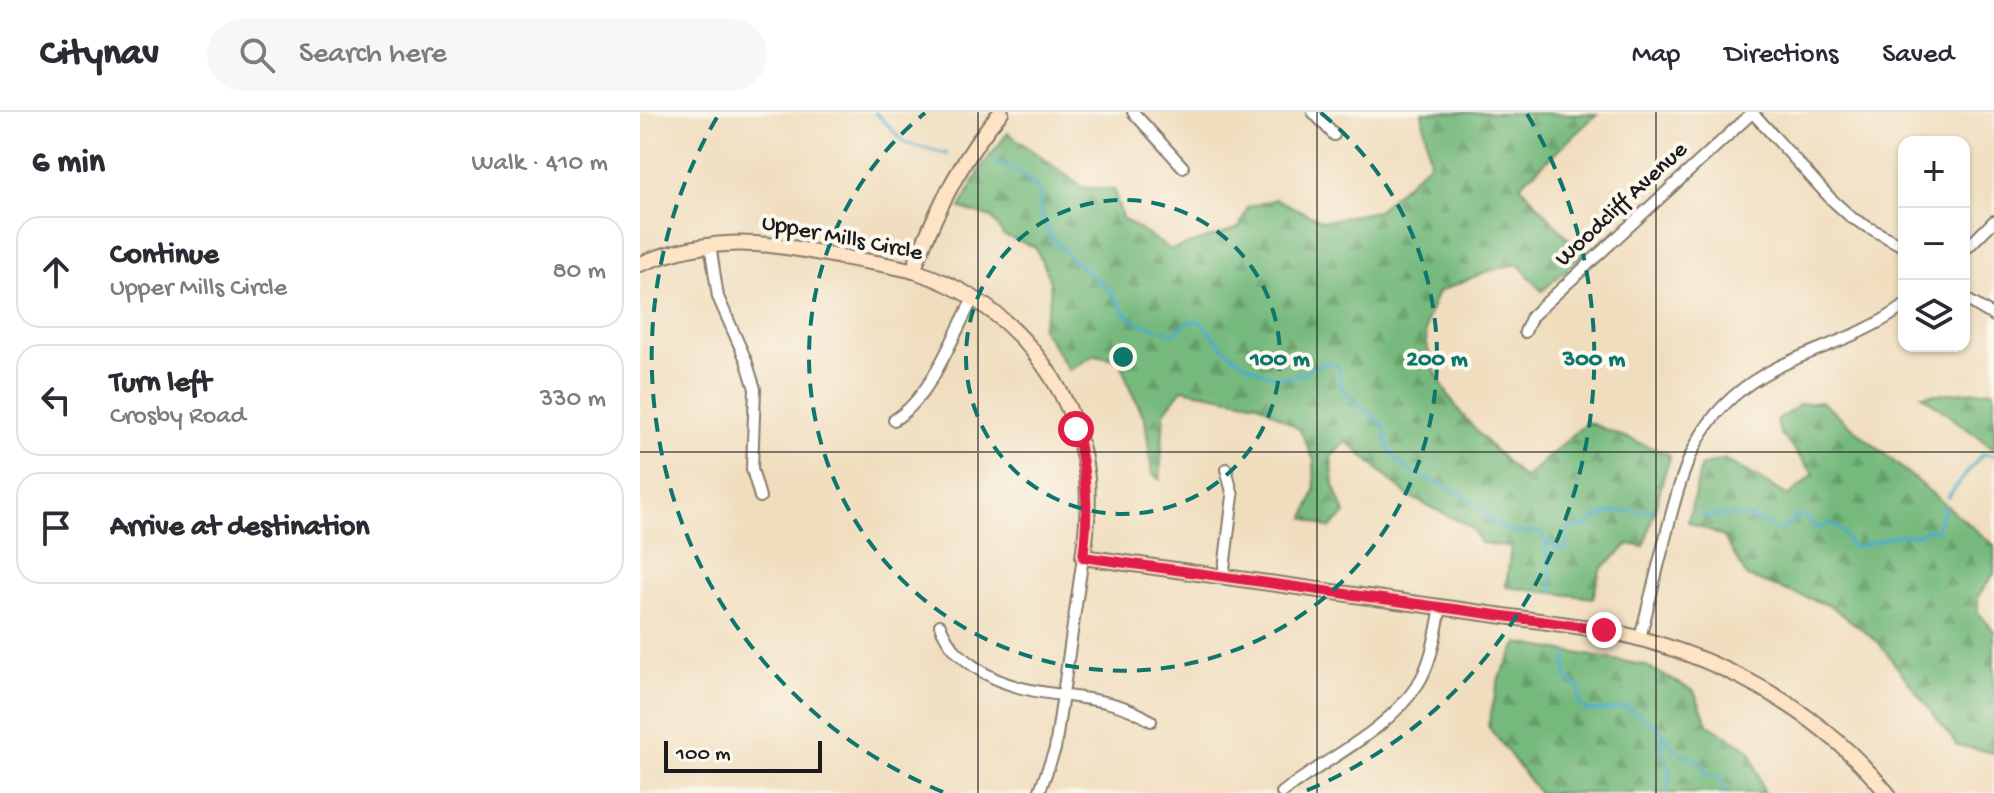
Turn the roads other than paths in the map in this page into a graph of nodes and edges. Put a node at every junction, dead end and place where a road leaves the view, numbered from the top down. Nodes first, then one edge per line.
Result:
1 (1001, 112) edge
2 (1133, 112) edge
3 (1313, 112) edge
4 (1752, 112) edge
5 (1334, 135) dead end
6 (1183, 167) dead end
7 (1994, 221) edge
8 (710, 244) junction
9 (1898, 244) edge
10 (1970, 245) edge
11 (640, 264) edge
12 (913, 271) junction
13 (973, 299) junction
14 (1970, 302) edge
15 (1898, 310) edge
16 (1994, 316) edge
17 (1525, 332) dead end
18 (894, 420) dead end
19 (1226, 469) dead end
20 (760, 497) dead end
21 (1083, 557) junction
22 (1223, 577) junction
23 (1441, 607) junction
24 (940, 625) dead end
25 (1640, 638) junction
26 (1063, 696) junction
27 (1151, 721) dead end
28 (1296, 789) edge
29 (1039, 793) edge
30 (1282, 793) edge
31 (1887, 793) edge

1 - 12 street
2 - 6 street
3 - 5 street
4 - 9 street
4 - 17 street, Woodcliff Avenue
7 - 10 street
8 - 11 street, Upper Mills Circle
8 - 12 street, Upper Mills Circle
8 - 20 street
12 - 13 street, Upper Mills Circle
13 - 18 street
13 - 21 street, Upper Mills Circle
14 - 16 street
15 - 25 street
19 - 22 street
21 - 22 street
21 - 26 street, Upper Mills Circle
22 - 23 street
23 - 25 street
23 - 28 street
24 - 26 street
25 - 31 street
26 - 27 street
26 - 29 street, Upper Mills Circle
28 - 30 street

